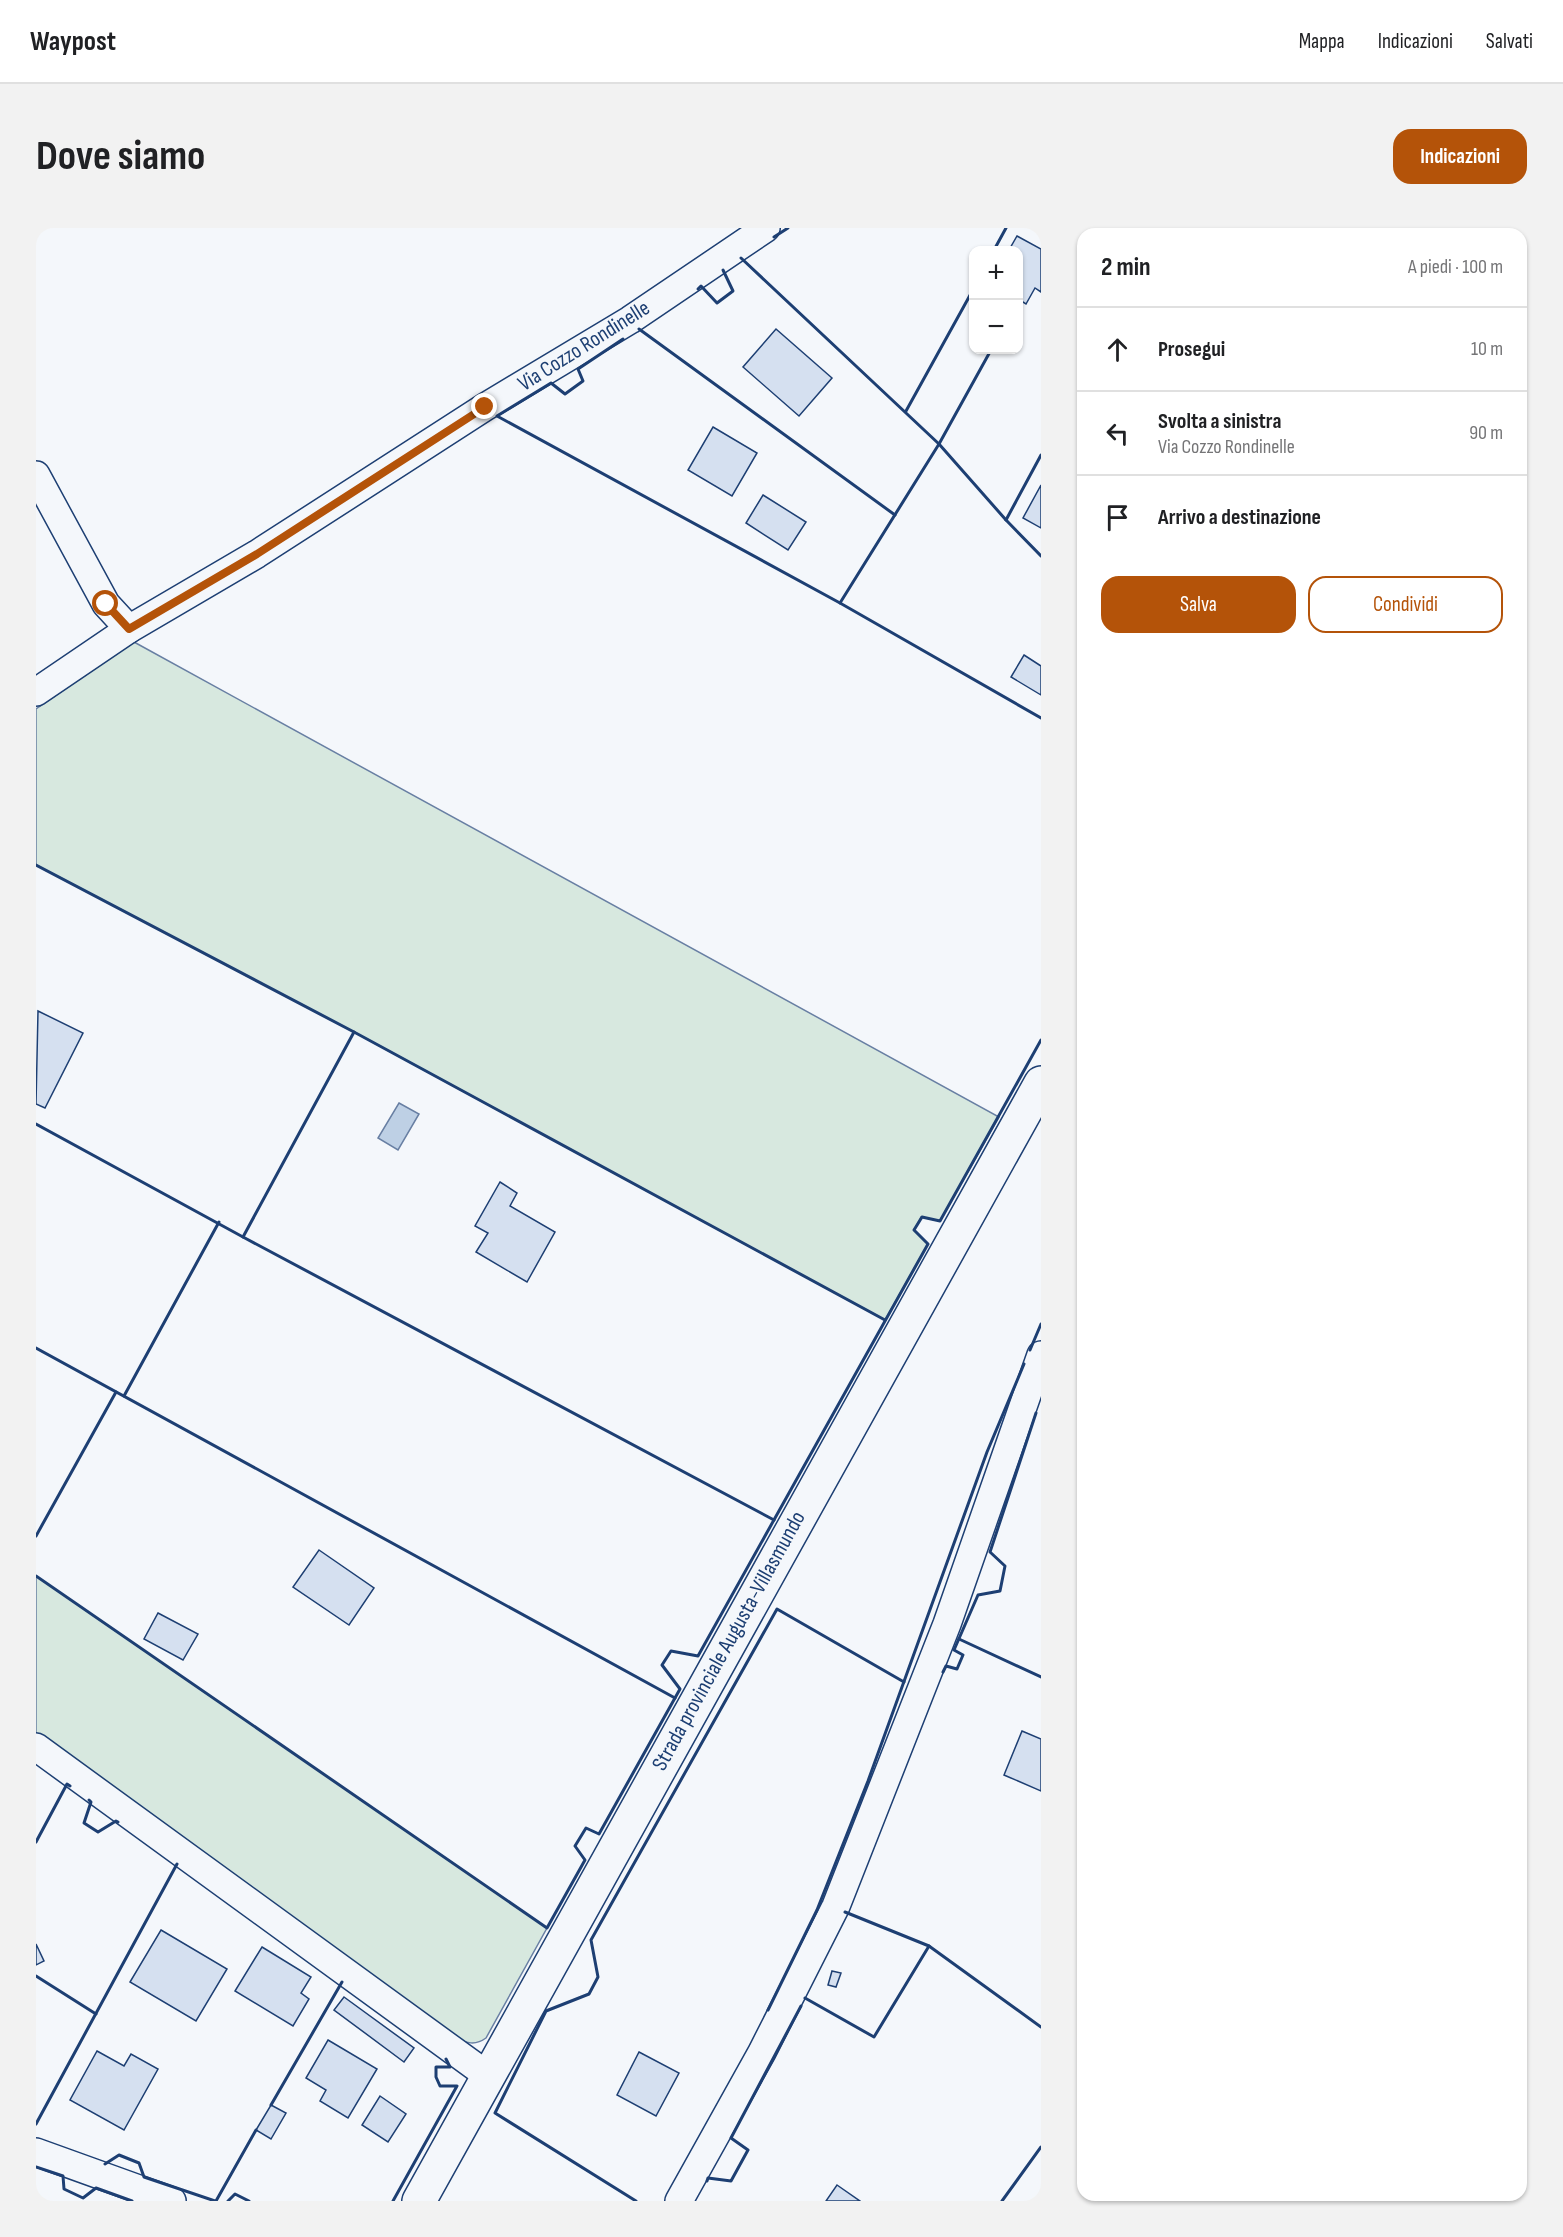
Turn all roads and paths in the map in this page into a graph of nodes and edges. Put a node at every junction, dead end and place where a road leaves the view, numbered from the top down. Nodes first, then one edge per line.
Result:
1 (766, 228) edge
2 (36, 475) edge
3 (129, 629) junction
4 (36, 692) edge
5 (1041, 1083) edge
6 (1041, 1355) edge
7 (36, 1746) edge
8 (487, 2076) junction
9 (36, 2152) edge
10 (172, 2201) edge
11 (419, 2201) edge
12 (680, 2201) edge

1 - 3 street, Via Cozzo Rondinelle
2 - 3 street
3 - 4 street, Via Cozzo Rondinelle
5 - 8 main road, Strada provinciale Augusta-Villasmundo
6 - 12 street
7 - 8 street
8 - 11 main road, Strada provinciale Augusta-Villasmundo
9 - 10 street

